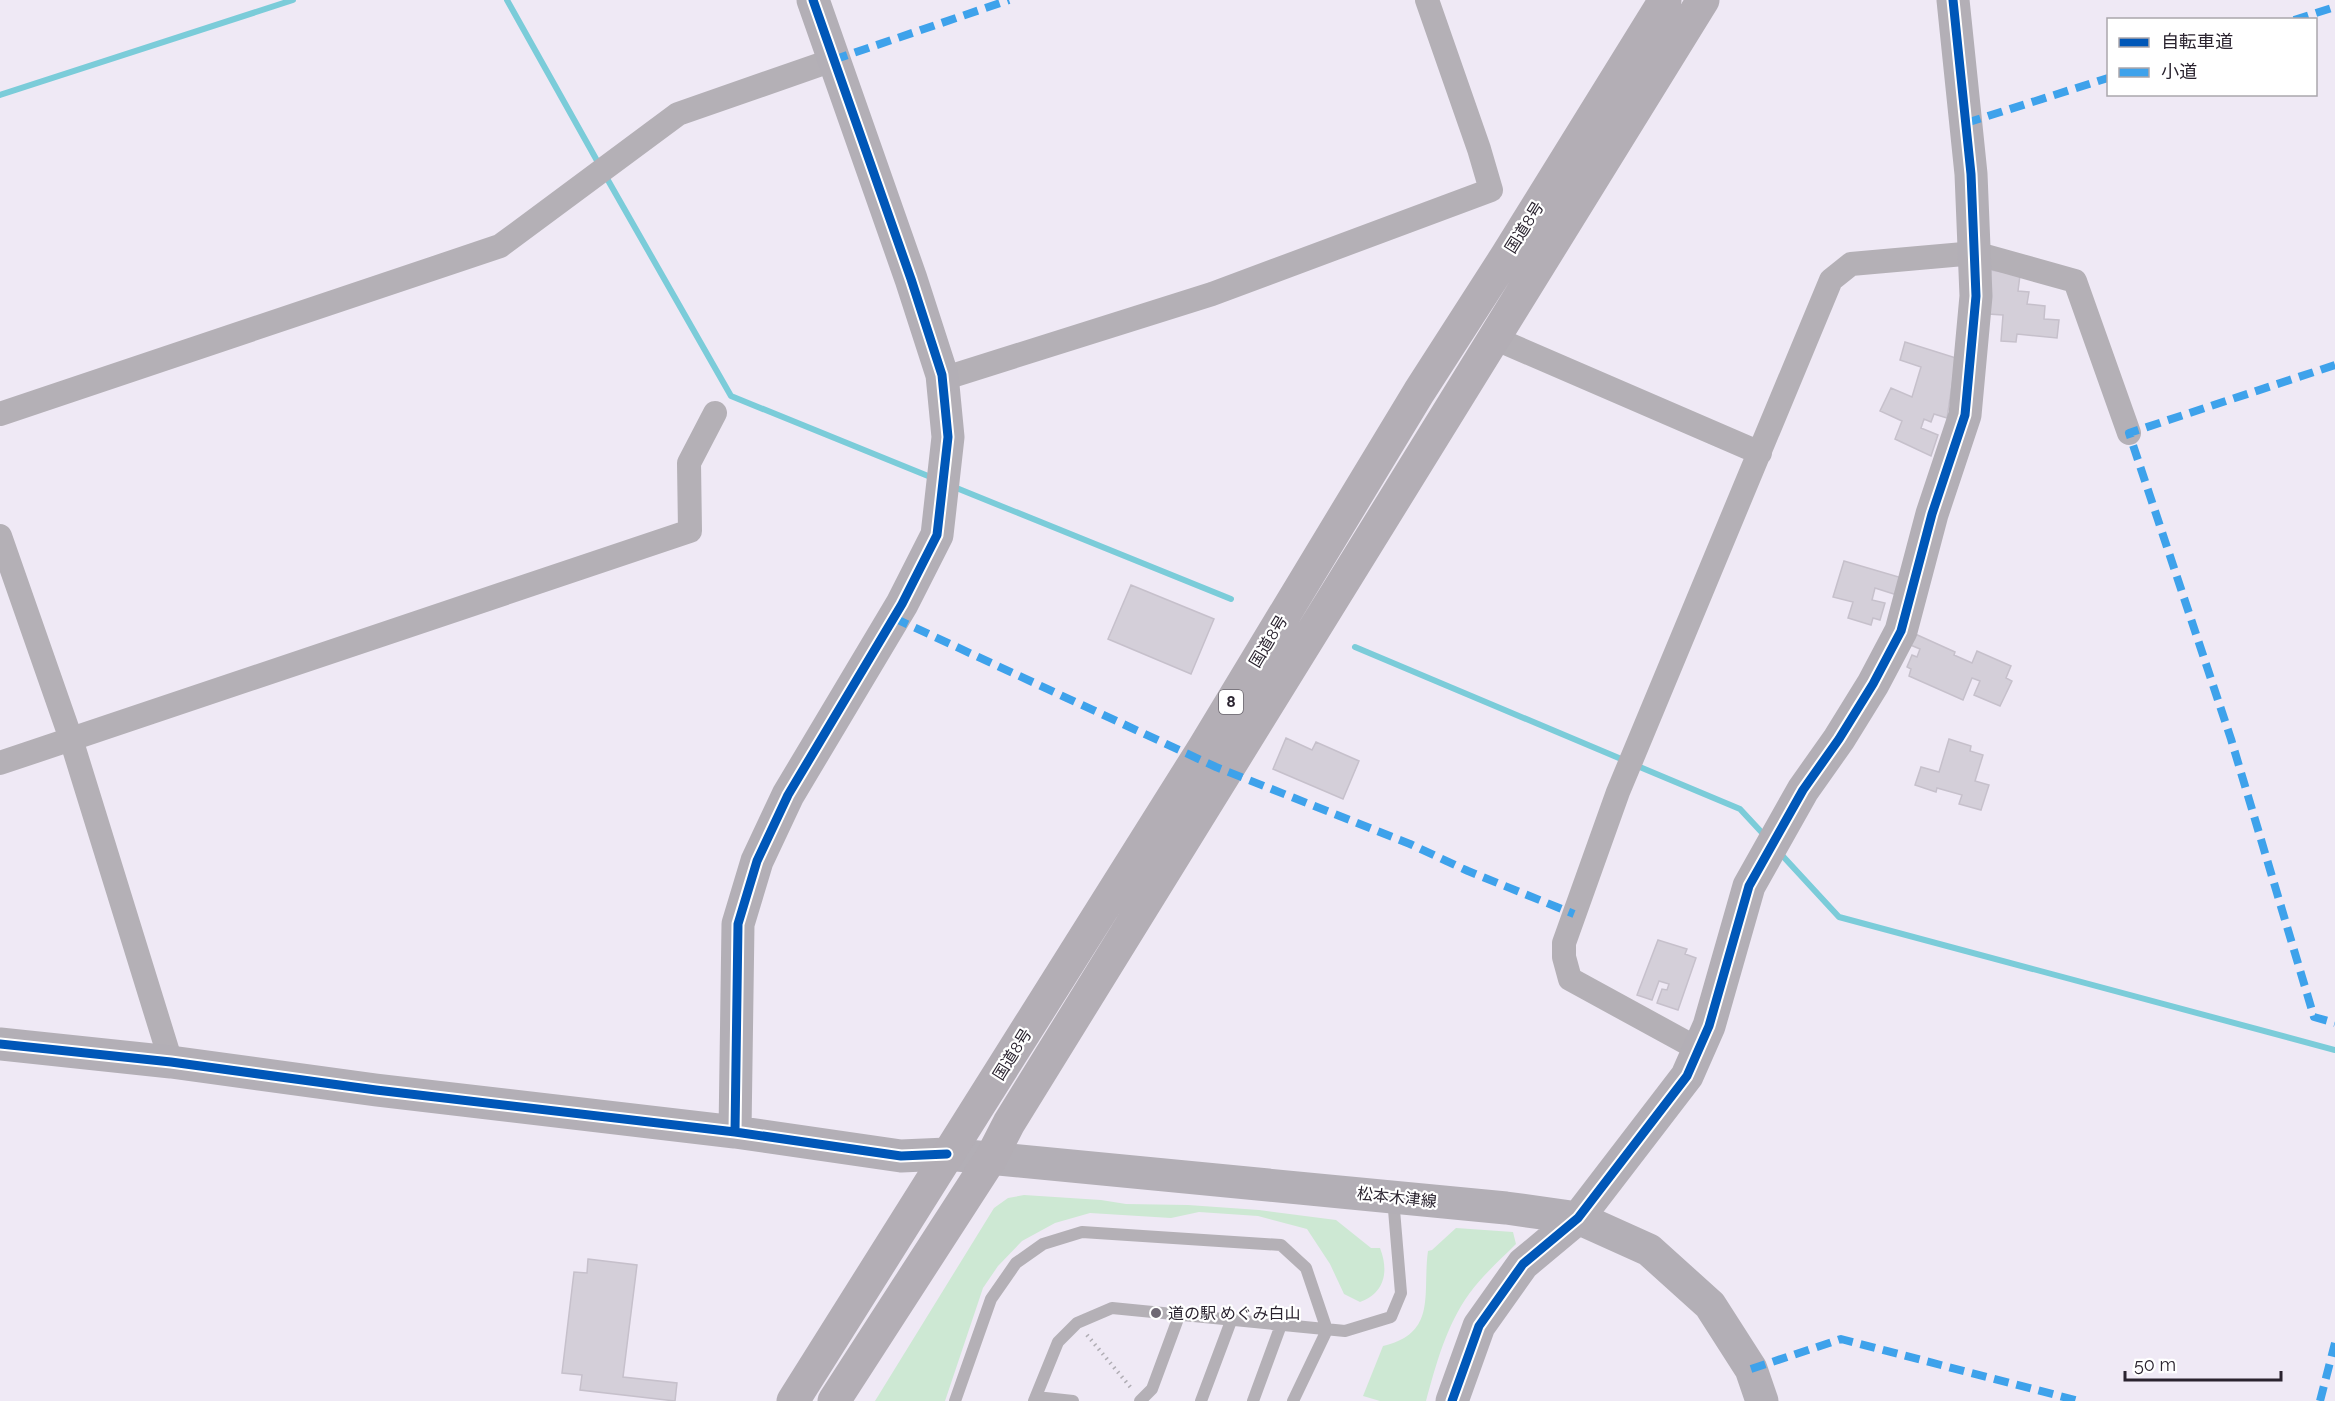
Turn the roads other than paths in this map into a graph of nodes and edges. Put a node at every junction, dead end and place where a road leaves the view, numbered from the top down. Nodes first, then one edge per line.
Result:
1 (813, 0) edge
2 (1427, 0) edge
3 (1665, 0) edge
4 (1703, 0) edge
5 (1953, 0) edge
6 (833, 60) junction
7 (1975, 253) junction
8 (1494, 338) junction
9 (942, 375) junction
10 (716, 413) dead end
11 (0, 414) edge
12 (2129, 433) dead end
13 (1760, 453) junction
14 (0, 536) edge
15 (71, 739) junction
16 (0, 763) edge
17 (0, 1044) edge
18 (1698, 1049) junction
19 (171, 1062) junction
20 (735, 1132) junction
21 (947, 1154) junction
22 (991, 1158) junction
23 (1392, 1197) junction
24 (1578, 1218) junction
25 (1179, 1316) junction
26 (1231, 1321) junction
27 (1281, 1326) junction
28 (1327, 1330) junction
29 (1035, 1399) edge
30 (793, 1401) edge
31 (834, 1401) edge
32 (955, 1401) edge
33 (1073, 1401) edge
34 (1141, 1401) edge
35 (1201, 1401) edge
36 (1253, 1401) edge
37 (1293, 1401) edge
38 (1452, 1401) edge
39 (1762, 1401) edge

1 - 6 street
2 - 9 street
3 - 21 highway, 国道8号 / 8
4 - 8 highway, 国道8号 / 8
5 - 7 street
6 - 9 street
6 - 11 street
7 - 12 street
7 - 13 street
7 - 18 street
8 - 13 street
8 - 22 highway, 国道8号 / 8
9 - 20 street
10 - 15 street
13 - 18 street
14 - 15 street
15 - 16 street
15 - 19 street
17 - 19 street, 松本木津線
18 - 24 street
19 - 20 street, 松本木津線
20 - 21 street, 松本木津線
21 - 22 street, 松本木津線
21 - 30 highway, 国道8号 / 8
22 - 23 street, 松本木津線
22 - 31 highway, 国道8号 / 8
23 - 24 street, 松本木津線
23 - 28 lane
24 - 38 street
24 - 39 street, 松本木津線
25 - 26 lane
25 - 29 lane
25 - 34 lane
26 - 27 lane
26 - 35 lane
27 - 28 lane
27 - 36 lane
28 - 32 lane
28 - 37 lane
29 - 33 lane

